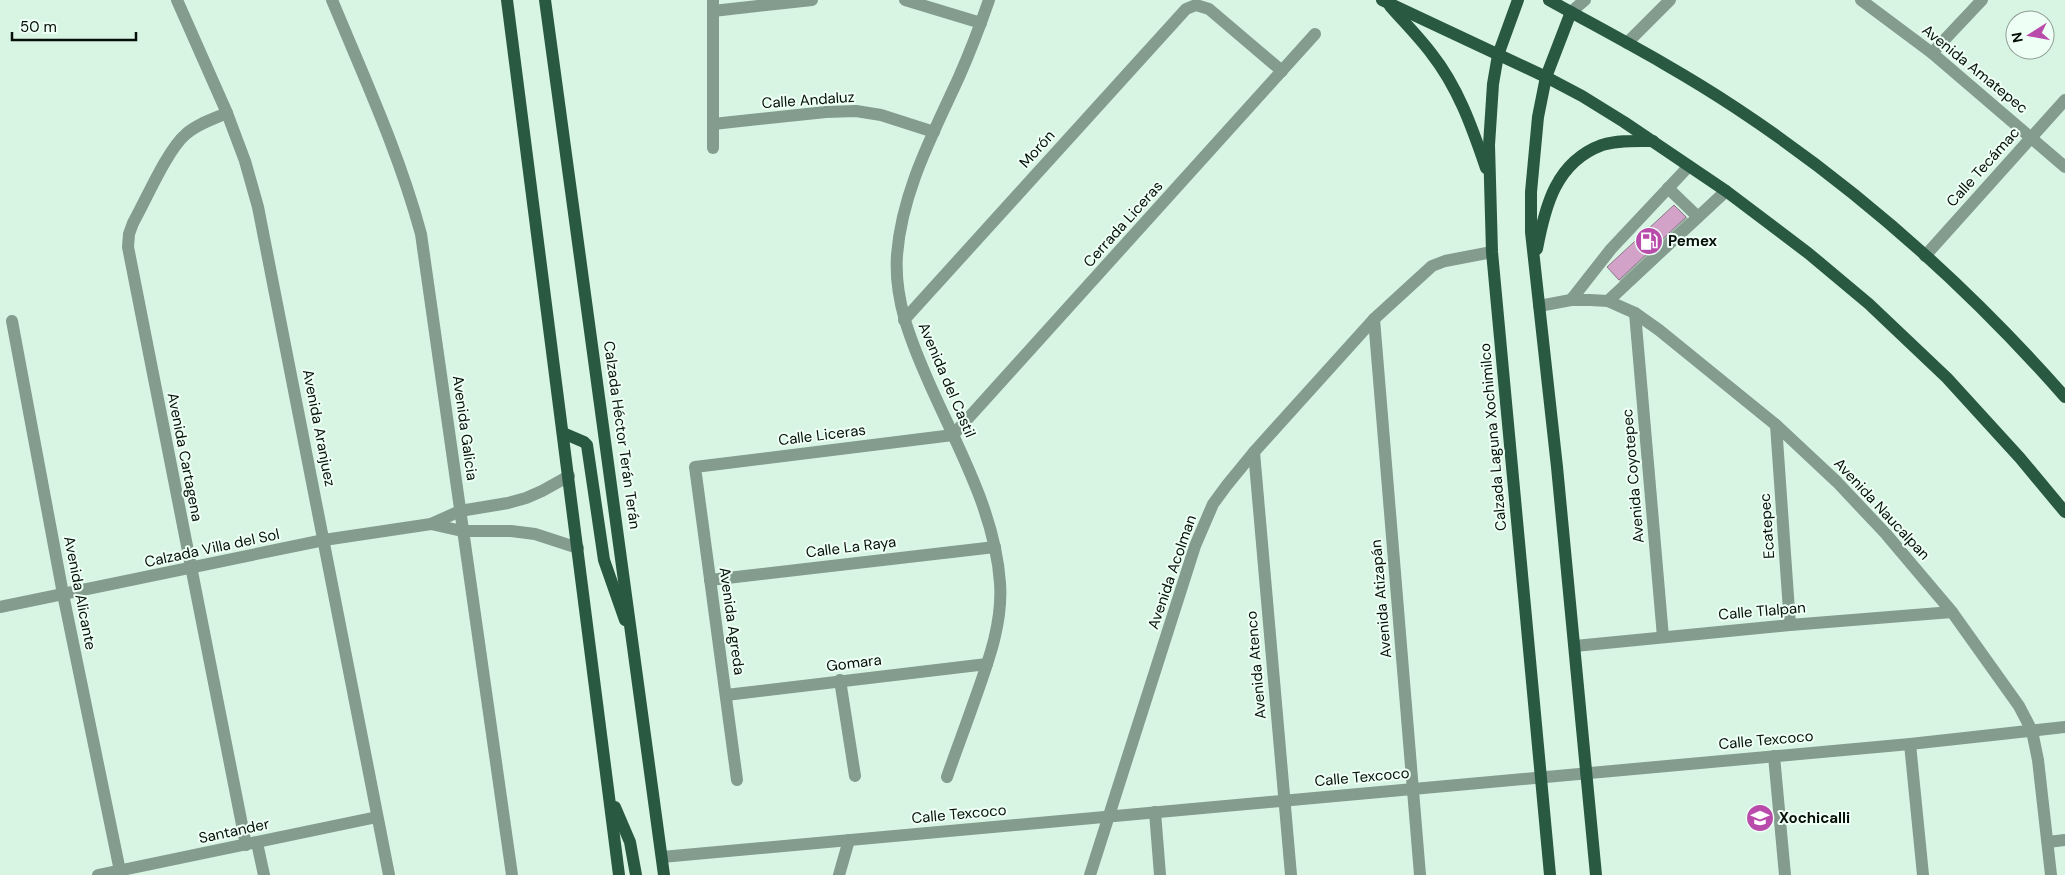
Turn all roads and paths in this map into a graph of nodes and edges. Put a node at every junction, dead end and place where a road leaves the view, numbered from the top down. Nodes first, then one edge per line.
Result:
1 (177, 0) edge
2 (332, 0) edge
3 (507, 0) edge
4 (545, 0) edge
5 (812, 0) edge
6 (904, 0) edge
7 (989, 0) edge
8 (1384, 0) edge
9 (1518, 0) edge
10 (1549, 0) edge
11 (1585, 0) edge
12 (1670, 0) edge
13 (1861, 0) edge
14 (1982, 0) edge
15 (713, 6) edge
16 (1571, 12) junction
17 (981, 23) junction
18 (1315, 34) dead end
19 (1627, 43) junction
20 (1932, 53) junction
21 (1498, 54) junction
22 (1282, 71) junction
23 (1546, 78) junction
24 (2065, 100) edge
25 (227, 113) junction
26 (713, 124) junction
27 (934, 132) junction
28 (2032, 137) junction
29 (1653, 142) junction
30 (713, 148) dead end
31 (1689, 166) junction
32 (2065, 167) edge
33 (1489, 178) junction
34 (1668, 188) junction
35 (1726, 191) junction
36 (1698, 217) junction
37 (1492, 252) junction
38 (1925, 256) junction
39 (1534, 268) junction
40 (1571, 300) junction
41 (1608, 301) junction
42 (1539, 306) junction
43 (1635, 313) junction
44 (904, 320) junction
45 (1374, 320) junction
46 (12, 321) dead end
47 (2065, 397) edge
48 (1776, 425) junction
49 (563, 432) junction
50 (953, 435) junction
51 (1254, 452) junction
52 (695, 467) joint
53 (568, 476) junction
54 (460, 511) junction
55 (2065, 512) edge
56 (431, 524) junction
57 (462, 531) junction
58 (324, 540) junction
59 (995, 547) junction
60 (578, 548) junction
61 (190, 569) junction
62 (710, 580) junction
63 (63, 594) junction
64 (0, 607) edge
65 (1952, 612) junction
66 (1790, 625) junction
67 (1663, 636) junction
68 (633, 644) junction
69 (1575, 646) junction
70 (987, 664) junction
71 (840, 680) junction
72 (726, 695) junction
73 (2065, 727) edge
74 (2032, 731) junction
75 (1910, 744) junction
76 (1774, 756) junction
77 (1586, 772) junction
78 (855, 776) dead end
79 (947, 777) dead end
80 (1541, 777) junction
81 (737, 780) dead end
82 (1412, 788) junction
83 (608, 793) junction
84 (1284, 800) junction
85 (1155, 812) junction
86 (1110, 816) junction
87 (377, 817) junction
88 (849, 840) junction
89 (2065, 840) edge
90 (2048, 842) junction
91 (251, 844) junction
92 (662, 857) junction
93 (120, 871) junction
94 (98, 875) edge
95 (264, 875) edge
96 (389, 875) edge
97 (512, 875) edge
98 (619, 875) edge
99 (636, 875) edge
100 (664, 875) edge
101 (840, 875) edge
102 (1090, 875) edge
103 (1160, 875) edge
104 (1291, 875) edge
105 (1420, 875) edge
106 (1550, 875) edge
107 (1596, 875) edge
108 (1785, 875) edge
109 (1923, 875) edge
110 (2051, 875) edge

1 - 25 street, Avenida Aranjuez
2 - 54 street, Avenida Galicia
3 - 49 main road
4 - 68 main road, Calzada Héctor Terán Terán
5 - 15 street
6 - 17 street
7 - 17 street, Avenida del Castil
8 - 21 main road
8 - 33 main road
9 - 21 main road, Calzada Laguna Xochimilco
10 - 16 main road
11 - 16 street
12 - 19 street
13 - 20 street, Avenida Amatepec
14 - 20 street
15 - 26 street
16 - 19 main road
16 - 23 main road
17 - 27 street, Avenida del Castil
18 - 22 street, Cerrada Liceras
19 - 38 main road
20 - 28 street, Avenida Amatepec
21 - 23 main road
21 - 33 main road, Calzada Laguna Xochimilco
22 - 44 street, Morón
22 - 50 street, Cerrada Liceras
23 - 29 main road
23 - 39 main road
24 - 28 street, Calle Tecámac
25 - 58 street, Avenida Aranjuez
25 - 61 street, Avenida Cartagena
26 - 27 street, Calle Andaluz
26 - 30 street
27 - 44 street, Avenida del Castil
28 - 32 street, Avenida Amatepec
28 - 38 street, Calle Tecámac
29 - 31 main road
29 - 39 main road
31 - 34 street
31 - 35 main road
33 - 37 main road, Calzada Laguna Xochimilco
34 - 36 street
34 - 40 street
35 - 36 street
35 - 55 main road
36 - 41 street
37 - 45 street, Avenida Acolman
37 - 80 main road, Calzada Laguna Xochimilco
38 - 47 main road
39 - 42 main road
40 - 41 street, Avenida Naucalpan
40 - 42 street, Avenida Naucalpan
41 - 43 street, Avenida Naucalpan
42 - 69 main road
43 - 48 street, Avenida Naucalpan
43 - 67 street, Avenida Coyotepec
44 - 50 street, Avenida del Castil
45 - 51 street, Avenida Acolman
45 - 82 street, Avenida Atizapán
46 - 63 street, Avenida Alicante
48 - 65 street, Avenida Naucalpan
48 - 66 street, Ecatepec
49 - 53 main road
49 - 68 main road
50 - 52 street, Calle Liceras
50 - 59 street, Avenida del Castil
51 - 84 street, Avenida Atenco
51 - 86 street, Avenida Acolman
52 - 62 street, Avenida Agreda
53 - 54 street, Calzada Villa del Sol
53 - 60 main road
54 - 56 street, Calzada Villa del Sol
54 - 57 street, Avenida Galicia
56 - 57 street, Calzada Villa del Sol
56 - 58 street, Calzada Villa del Sol
57 - 60 street, Calzada Villa del Sol
57 - 97 street, Avenida Galicia
58 - 61 street, Calzada Villa del Sol
58 - 87 street, Avenida Aranjuez
59 - 62 street, Calle La Raya
59 - 70 street, Avenida del Castil
60 - 83 main road
61 - 63 street, Calzada Villa del Sol
61 - 91 street, Avenida Cartagena
62 - 72 street, Avenida Agreda
63 - 64 street, Calzada Villa del Sol
63 - 93 street, Avenida Alicante
65 - 66 street, Calle Tlalpan
65 - 74 street, Avenida Naucalpan
66 - 67 street, Calle Tlalpan
67 - 69 street, Calle Tlalpan
68 - 92 main road, Calzada Héctor Terán Terán
69 - 77 main road
70 - 71 street, Gomara
70 - 79 street, Avenida del Castil
71 - 72 street, Gomara
71 - 78 street
72 - 81 street, Avenida Agreda
73 - 74 street, Calle Texcoco
74 - 75 street, Calle Texcoco
74 - 90 street, Avenida Naucalpan
75 - 76 street, Calle Texcoco
75 - 109 street
76 - 77 street, Calle Texcoco
76 - 108 street
77 - 80 street, Calle Texcoco
77 - 107 main road
80 - 82 street, Calle Texcoco
80 - 106 main road, Calzada Laguna Xochimilco
82 - 84 street, Calle Texcoco
82 - 105 street, Avenida Atizapán
83 - 98 main road
83 - 99 main road
84 - 85 street, Calle Texcoco
84 - 104 street, Avenida Atenco
85 - 86 street, Calle Texcoco
85 - 103 street
86 - 88 street, Calle Texcoco
86 - 102 street, Avenida Acolman
87 - 91 street, Santander
87 - 96 street, Avenida Aranjuez
88 - 92 street, Calle Texcoco
88 - 101 street
89 - 90 street
90 - 110 street, Avenida Naucalpan
91 - 93 street, Santander
91 - 95 street, Avenida Cartagena
92 - 100 main road, Calzada Héctor Terán Terán
93 - 94 street, Santander

